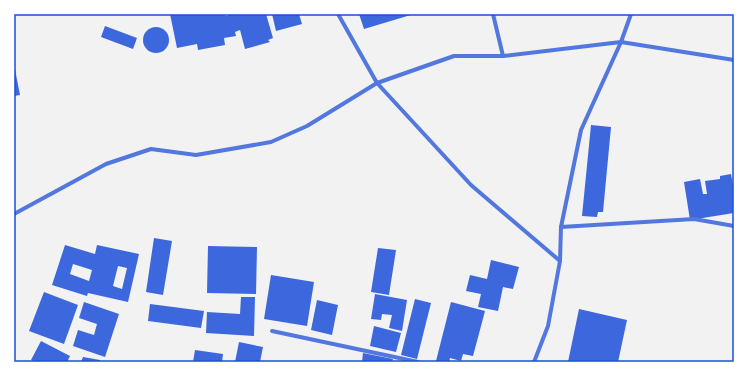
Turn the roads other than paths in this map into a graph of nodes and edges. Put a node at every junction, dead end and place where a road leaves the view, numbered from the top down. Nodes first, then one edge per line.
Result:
1 (338, 14) edge
2 (493, 14) edge
3 (631, 14) edge
4 (621, 42) junction
5 (502, 56) junction
6 (734, 60) edge
7 (376, 83) junction
8 (14, 214) edge
9 (734, 226) edge
10 (561, 227) junction
11 (560, 261) junction
12 (272, 331) dead end
13 (418, 362) edge
14 (534, 362) edge

1 - 7 street
2 - 5 street
3 - 4 street
4 - 5 street
4 - 6 street
4 - 10 street
5 - 7 street
7 - 8 street
7 - 11 street
9 - 10 street
10 - 11 street
11 - 14 street
12 - 13 street

